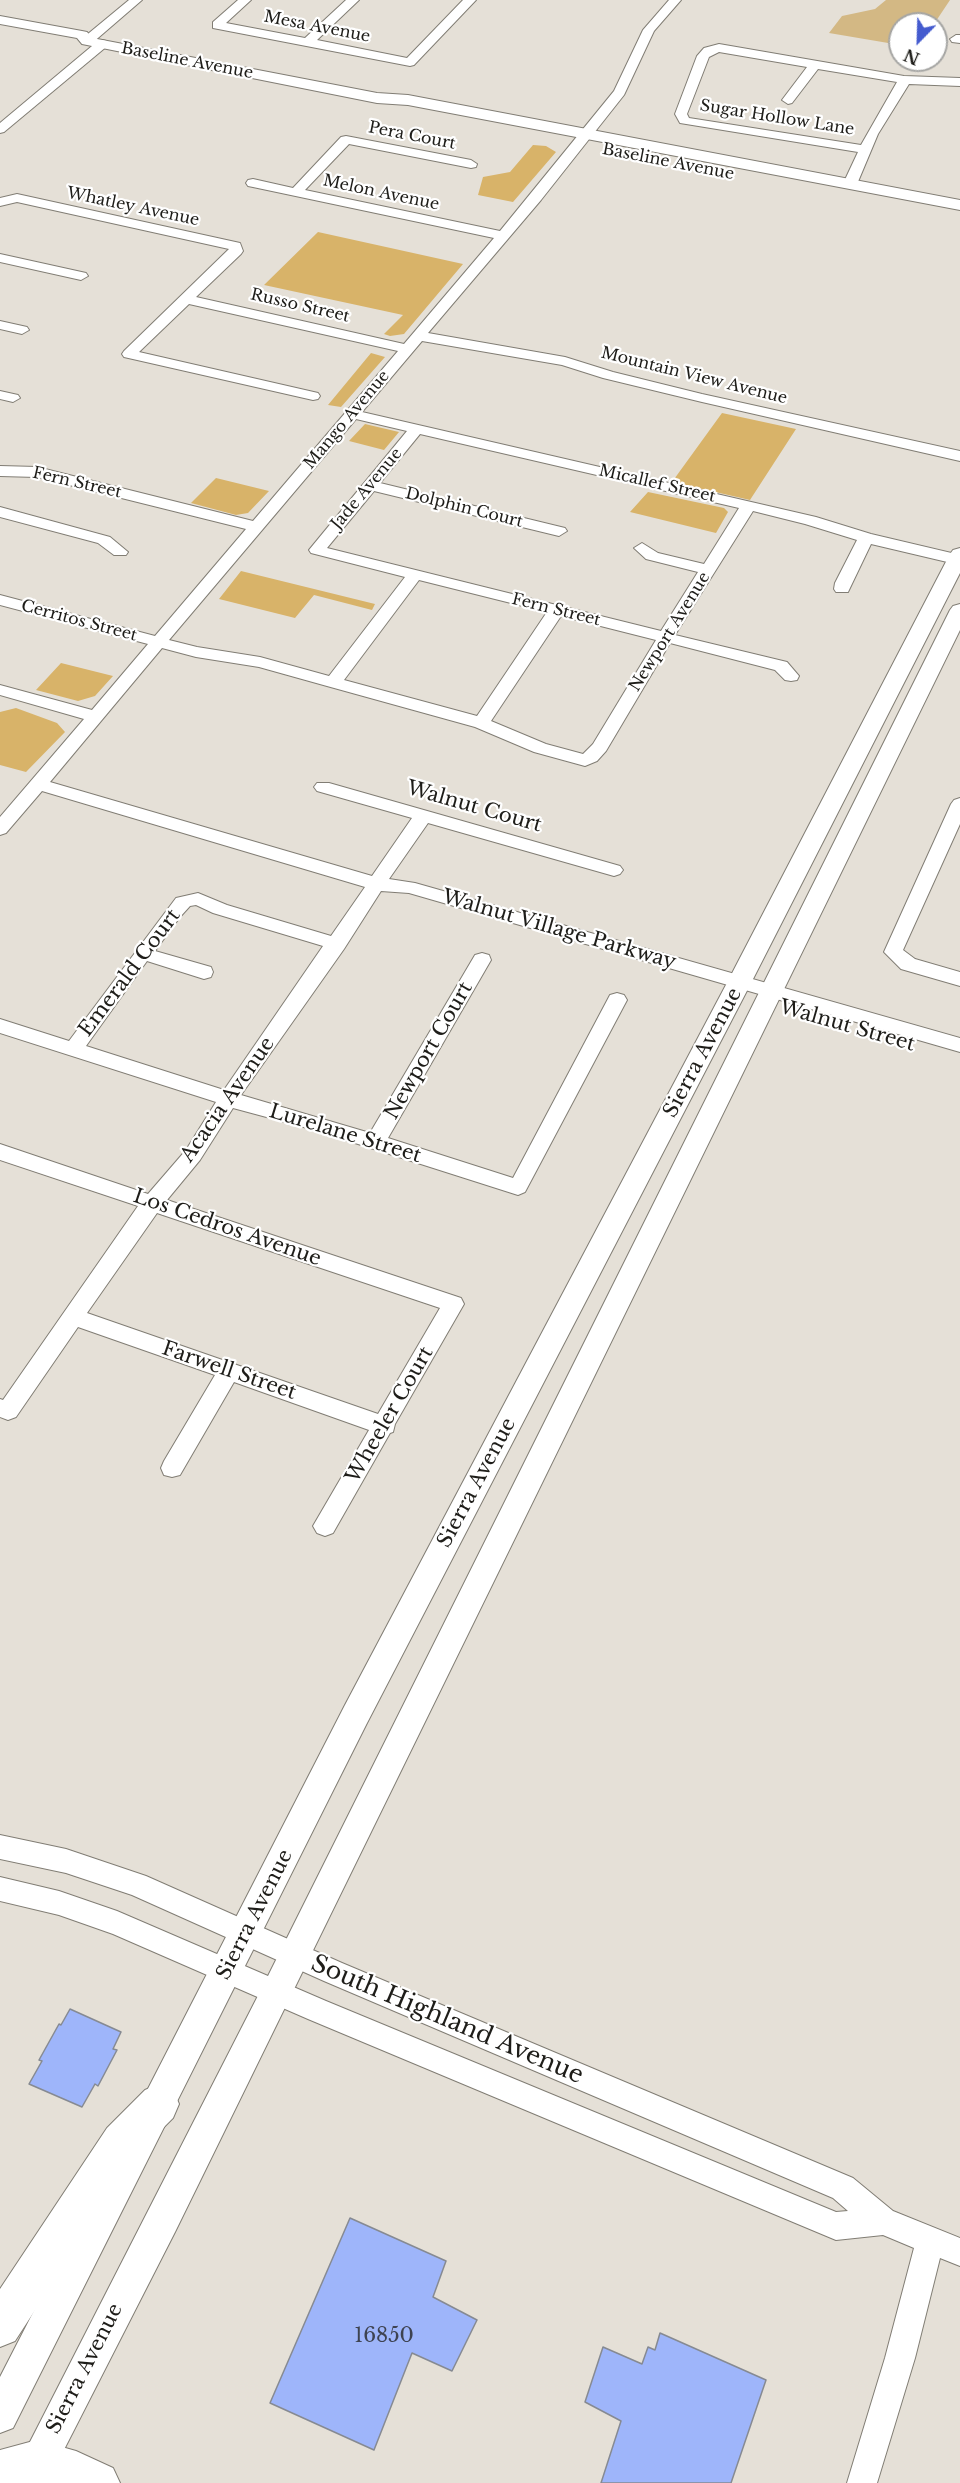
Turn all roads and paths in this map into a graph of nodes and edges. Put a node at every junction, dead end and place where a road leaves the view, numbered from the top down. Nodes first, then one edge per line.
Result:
1 (136, 0) edge
2 (245, 0) edge
3 (353, 0) edge
4 (470, 0) edge
5 (675, 0) edge
6 (0, 20) edge
7 (0, 28) edge
8 (95, 42) junction
9 (308, 42) junction
10 (815, 64) junction
11 (904, 80) junction
12 (960, 82) edge
13 (788, 100) dead end
14 (0, 129) edge
15 (582, 139) junction
16 (866, 149) junction
17 (471, 164) dead end
18 (253, 183) dead end
19 (850, 184) junction
20 (296, 192) junction
21 (0, 202) edge
22 (960, 205) edge
23 (960, 220) edge
24 (504, 236) junction
25 (0, 258) edge
26 (81, 276) dead end
27 (186, 299) junction
28 (0, 325) edge
29 (22, 330) dead end
30 (419, 336) junction
31 (407, 349) junction
32 (312, 396) dead end
33 (352, 414) junction
34 (417, 428) junction
35 (960, 456) edge
36 (0, 471) edge
37 (369, 485) junction
38 (749, 505) junction
39 (0, 512) edge
40 (258, 527) junction
41 (559, 531) dead end
42 (866, 538) junction
43 (642, 548) dead end
44 (317, 550) joint
45 (120, 552) dead end
46 (959, 558) edge
47 (708, 570) junction
48 (415, 575) junction
49 (842, 589) dead end
50 (0, 600) edge
51 (557, 610) junction
52 (960, 610) edge
53 (665, 638) junction
54 (159, 642) junction
55 (792, 676) dead end
56 (333, 682) junction
57 (1, 692) edge
58 (94, 716) junction
59 (481, 723) junction
60 (38, 784) junction
61 (322, 787) dead end
62 (960, 804) edge
63 (423, 816) junction
64 (0, 829) edge
65 (614, 870) dead end
66 (378, 884) junction
67 (337, 944) junction
68 (145, 954) junction
69 (482, 960) dead end
70 (204, 972) dead end
71 (960, 979) edge
72 (737, 987) junction
73 (768, 996) junction
74 (617, 1000) dead end
75 (0, 1026) edge
76 (960, 1045) edge
77 (73, 1049) junction
78 (960, 1059) edge
79 (228, 1100) junction
80 (375, 1142) junction
81 (2, 1156) edge
82 (152, 1203) junction
83 (453, 1304) joint
84 (73, 1317) junction
85 (229, 1371) junction
86 (4, 1409) edge
87 (385, 1426) junction
88 (172, 1468) dead end
89 (325, 1526) dead end
90 (0, 1847) edge
91 (0, 1889) edge
92 (245, 1934) junction
93 (294, 1955) junction
94 (226, 1972) junction
95 (276, 1993) junction
96 (159, 2104) junction
97 (883, 2221) junction
98 (930, 2240) junction
99 (960, 2252) edge
100 (0, 2326) edge
101 (0, 2415) edge
102 (21, 2472) edge
103 (98, 2483) edge
104 (862, 2483) edge

1 - 8 street
2 - 9 street, Mesa Avenue
3 - 9 street
4 - 9 street, Mesa Avenue
5 - 15 street, Mango Avenue
6 - 8 main road, Baseline Avenue
7 - 8 main road
8 - 14 street
8 - 15 main road, Baseline Avenue
10 - 11 street
10 - 13 street
10 - 16 street, Sugar Hollow Lane
11 - 12 street
11 - 16 street
15 - 19 main road, Baseline Avenue
15 - 23 main road, Baseline Avenue
15 - 24 street, Mango Avenue
16 - 19 street
17 - 20 street, Pera Court
18 - 20 street, Melon Avenue
19 - 22 main road, Baseline Avenue
20 - 24 street, Melon Avenue
21 - 27 street, Whatley Avenue
24 - 30 street, Mango Avenue
25 - 26 street
27 - 31 street, Russo Street
27 - 32 street
28 - 29 street
30 - 31 street, Mango Avenue
30 - 35 street, Mountain View Avenue
31 - 33 street, Mango Avenue
33 - 34 street, Micallef Street
33 - 40 street, Mango Avenue
34 - 37 street, Jade Avenue
34 - 38 street, Micallef Street
36 - 40 street, Fern Street
37 - 41 street, Dolphin Court
37 - 44 street, Jade Avenue
38 - 42 street, Micallef Street
38 - 47 street, Newport Avenue
39 - 45 street
40 - 54 street, Mango Avenue
42 - 46 street, Micallef Street
42 - 49 street
43 - 47 street
44 - 48 street, Fern Street
46 - 72 main road, Sierra Avenue
47 - 53 street, Newport Avenue
48 - 51 street, Fern Street
48 - 56 street
50 - 54 street, Cerritos Street
51 - 53 street, Fern Street
51 - 59 street
52 - 73 main road, Sierra Avenue
53 - 55 street, Fern Street
53 - 59 street, Newport Avenue
54 - 56 street, Cerritos Street
54 - 58 street, Mango Avenue
56 - 59 street, Cerritos Street
57 - 58 street
58 - 60 street, Mango Avenue
60 - 64 street, Mango Avenue
60 - 66 street, Walnut Village Parkway
61 - 63 street, Walnut Court
62 - 71 street
63 - 65 street, Walnut Court
63 - 66 street, Acacia Avenue
66 - 67 street, Acacia Avenue
66 - 72 street, Walnut Village Parkway
67 - 68 street, Emerald Court
67 - 79 street, Acacia Avenue
68 - 70 street
68 - 77 street, Emerald Court
69 - 80 street, Newport Court
72 - 73 street, Walnut Street
72 - 92 main road, Sierra Avenue
73 - 76 street, Walnut Street
73 - 78 street, Walnut Street
73 - 93 main road, Sierra Avenue
74 - 80 street, Lurelane Street
75 - 77 street, Lurelane Street
77 - 79 street, Lurelane Street
79 - 80 street, Lurelane Street
79 - 82 street, Acacia Avenue
81 - 82 street, Los Cedros Avenue
82 - 83 street, Los Cedros Avenue
82 - 84 street, Acacia Avenue
83 - 87 street, Wheeler Court
84 - 85 street, Farwell Street
84 - 86 street, Acacia Avenue
85 - 87 street, Farwell Street
85 - 88 street
87 - 89 street, Wheeler Court
90 - 92 street, South Highland Avenue
91 - 94 street, South Highland Avenue
92 - 93 street, South Highland Avenue
92 - 94 main road, Sierra Avenue
93 - 95 main road, Sierra Avenue
93 - 97 street, South Highland Avenue
94 - 95 street, South Highland Avenue
94 - 96 main road, Sierra Avenue
95 - 97 street, South Highland Avenue
95 - 102 main road, Sierra Avenue
96 - 100 highway
96 - 101 main road, Sierra Avenue
97 - 98 street, South Highland Avenue
98 - 99 street, South Highland Avenue
98 - 104 street
102 - 103 highway

